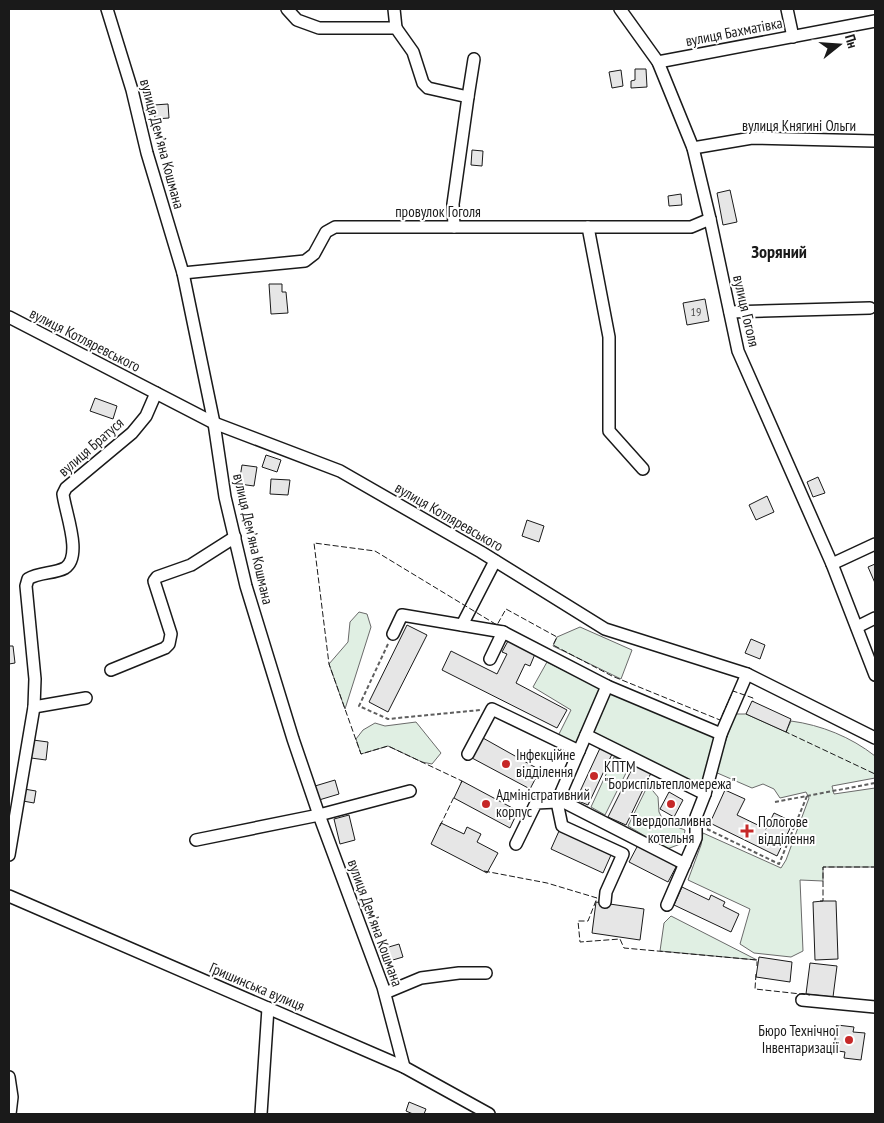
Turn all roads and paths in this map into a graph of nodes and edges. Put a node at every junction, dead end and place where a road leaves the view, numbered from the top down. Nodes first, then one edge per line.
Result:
1 (107, 9) edge
2 (287, 9) edge
3 (394, 9) edge
4 (620, 9) edge
5 (787, 9) edge
6 (875, 21) edge
7 (396, 28) junction
8 (793, 37) junction
9 (474, 59) dead end
10 (658, 62) junction
11 (468, 97) junction
12 (875, 141) edge
13 (693, 148) junction
14 (710, 219) junction
15 (454, 227) junction
16 (588, 227) junction
17 (183, 273) junction
18 (870, 308) dead end
19 (730, 312) junction
20 (9, 317) edge
21 (156, 393) junction
22 (214, 423) junction
23 (644, 469) dead end
24 (235, 537) junction
25 (875, 544) edge
26 (495, 560) junction
27 (832, 564) junction
28 (875, 618) edge
29 (462, 625) junction
30 (857, 627) junction
31 (503, 632) junction
32 (393, 634) joint
33 (490, 659) dead end
34 (111, 670) dead end
35 (747, 674) junction
36 (875, 675) edge
37 (607, 686) junction
38 (86, 698) dead end
39 (34, 707) junction
40 (492, 709) junction
41 (721, 734) junction
42 (586, 735) junction
43 (875, 738) edge
44 (579, 751) junction
45 (468, 754) dead end
46 (875, 783) edge
47 (410, 791) dead end
48 (705, 794) junction
49 (807, 796) junction
50 (557, 801) junction
51 (776, 802) dead end
52 (319, 816) junction
53 (696, 824) junction
54 (631, 836) junction
55 (196, 840) dead end
56 (516, 844) dead end
57 (9, 854) edge
58 (622, 854) junction
59 (686, 864) junction
60 (9, 896) edge
61 (605, 902) dead end
62 (668, 905) dead end
63 (486, 973) dead end
64 (385, 993) junction
65 (802, 1000) dead end
66 (268, 1008) junction
67 (875, 1008) edge
68 (404, 1067) junction
69 (9, 1077) edge
70 (10, 1114) edge
71 (262, 1114) edge
72 (489, 1114) edge

1 - 17 street, вулиця Демʼяна Кошмана
2 - 7 street
3 - 7 street
4 - 10 street, вулиця Гоголя
5 - 8 street
6 - 8 street, вулиця Бахматівка
7 - 11 street
8 - 10 street, вулиця Бахматівка
9 - 11 street
10 - 13 street, вулиця Гоголя
11 - 15 street
12 - 13 street, вулиця Княгині Ольги
13 - 14 street, вулиця Гоголя
14 - 16 street, провулок Гоголя
14 - 19 street, вулиця Гоголя
15 - 16 street, провулок Гоголя
15 - 17 street, провулок Гоголя
16 - 23 street
17 - 22 street, вулиця Демʼяна Кошмана
18 - 19 street
19 - 27 street, вулиця Гоголя
20 - 21 street, вулиця Котляревського
21 - 22 street, вулиця Котляревського
21 - 39 street, вулиця Братуся
22 - 24 street, вулиця Демʼяна Кошмана
22 - 26 street, вулиця Котляревського
24 - 34 street
24 - 52 street, вулиця Демʼяна Кошмана
25 - 27 street
26 - 29 street
26 - 35 street, вулиця Котляревського
27 - 30 street, вулиця Гоголя
28 - 30 street
29 - 31 street
29 - 32 street
30 - 36 street, вулиця Гоголя
31 - 33 street
31 - 37 street
32 - 40 path
35 - 41 street
35 - 43 street, вулиця Котляревського
37 - 41 street
37 - 42 street
38 - 39 street
39 - 57 street, вулиця Братуся
40 - 44 street
40 - 45 street
41 - 48 street
42 - 44 street
42 - 48 street
44 - 50 street
46 - 49 path
47 - 52 street
48 - 53 street
49 - 51 path
49 - 53 path
50 - 54 street
50 - 56 street
50 - 58 street
52 - 55 street
52 - 64 street, вулиця Демʼяна Кошмана
53 - 59 street
54 - 58 street
54 - 59 street
58 - 61 street
59 - 62 street
60 - 66 street, Гришинська вулиця
63 - 64 street
64 - 68 street, вулиця Демʼяна Кошмана
65 - 67 street
66 - 68 street, Гришинська вулиця
66 - 71 street
68 - 72 street, Гришинська вулиця
69 - 70 street

